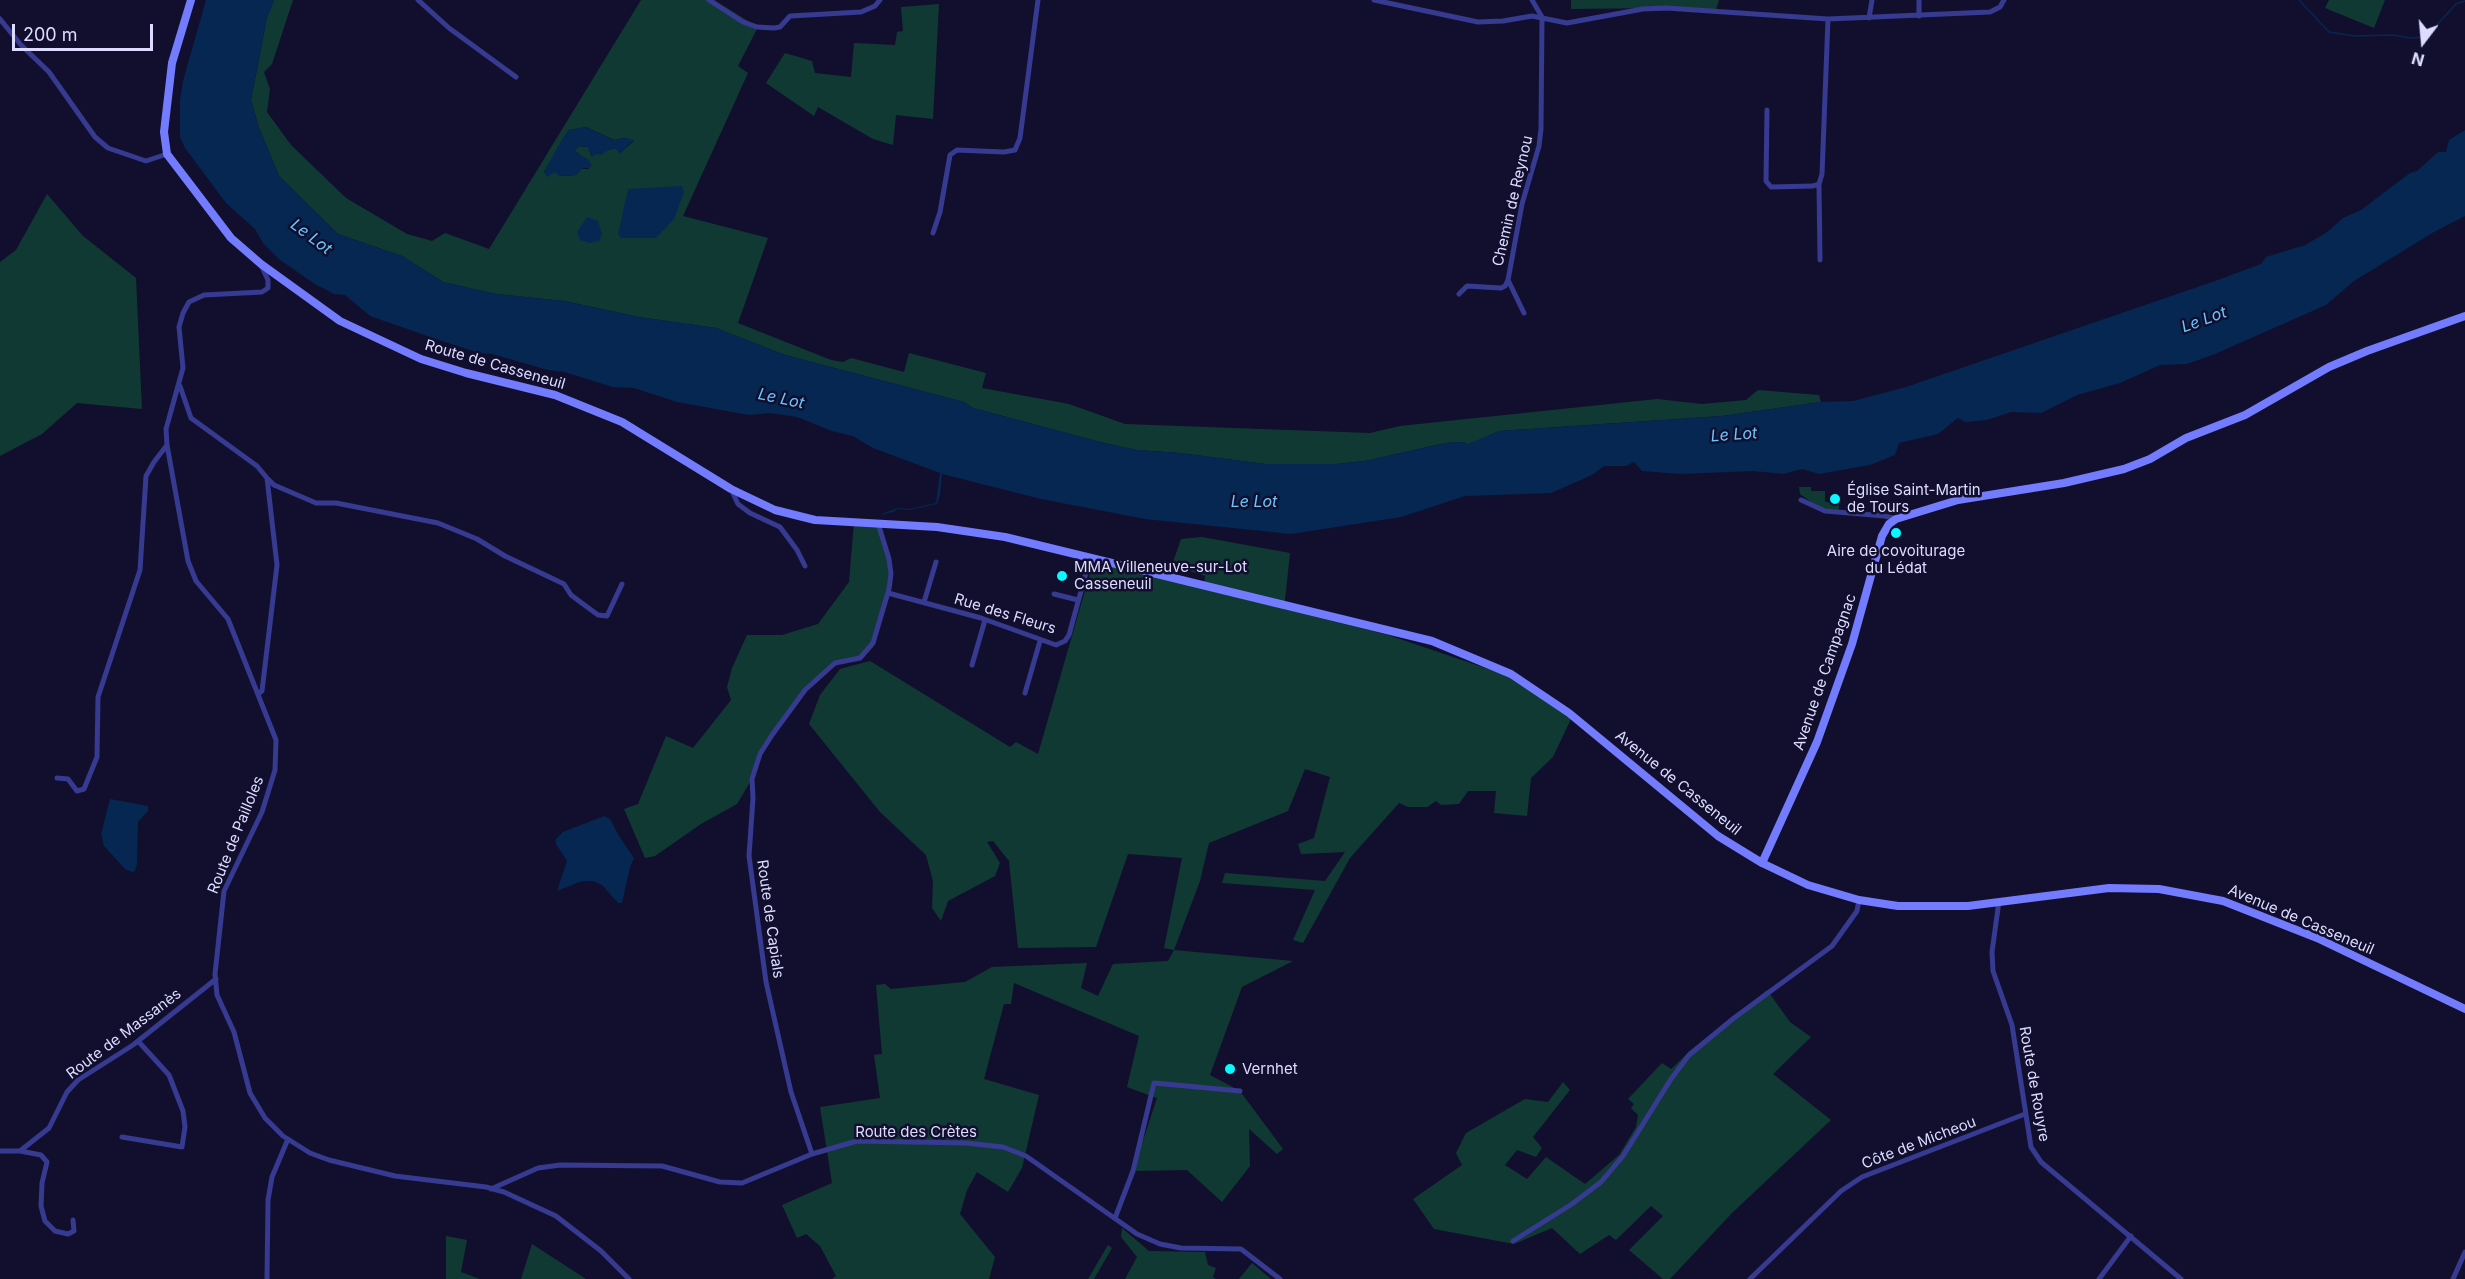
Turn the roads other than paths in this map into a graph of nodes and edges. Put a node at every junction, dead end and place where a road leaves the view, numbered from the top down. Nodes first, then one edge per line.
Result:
1 (191, 0) edge
2 (418, 0) edge
3 (709, 0) edge
4 (880, 0) edge
5 (1038, 0) edge
6 (1374, 0) edge
7 (1532, 0) edge
8 (1872, 0) edge
9 (1918, 0) edge
10 (2004, 0) edge
11 (1919, 16) junction
12 (1542, 17) junction
13 (1869, 18) junction
14 (0, 19) edge
15 (1828, 19) junction
16 (516, 77) dead end
17 (1767, 110) dead end
18 (167, 154) junction
19 (1819, 184) junction
20 (933, 233) dead end
21 (1820, 260) dead end
22 (261, 264) junction
23 (1508, 280) junction
24 (1459, 294) dead end
25 (1524, 313) dead end
26 (2465, 316) edge
27 (180, 385) junction
28 (167, 445) junction
29 (267, 478) junction
30 (731, 489) junction
31 (1801, 500) dead end
32 (1896, 519) junction
33 (878, 523) junction
34 (1090, 558) junction
35 (936, 562) dead end
36 (805, 566) dead end
37 (622, 584) dead end
38 (888, 593) junction
39 (1054, 594) dead end
40 (1078, 600) junction
41 (924, 602) junction
42 (986, 620) junction
43 (1040, 641) junction
44 (972, 665) dead end
45 (1025, 693) dead end
46 (258, 694) junction
47 (57, 778) dead end
48 (1762, 863) junction
49 (1859, 900) junction
50 (1999, 902) junction
51 (216, 979) junction
52 (2465, 1009) edge
53 (138, 1041) junction
54 (1240, 1091) dead end
55 (2025, 1114) junction
56 (122, 1137) dead end
57 (288, 1139) junction
58 (0, 1151) edge
59 (20, 1151) junction
60 (812, 1154) junction
61 (491, 1189) junction
62 (1115, 1218) junction
63 (74, 1220) dead end
64 (2131, 1236) junction
65 (1513, 1241) dead end
66 (2465, 1252) edge
67 (267, 1279) edge
68 (629, 1279) edge
69 (1280, 1279) edge
70 (1750, 1279) edge
71 (2099, 1279) edge
72 (2181, 1279) edge
73 (2452, 1279) edge

1 - 18 main road
2 - 16 street
3 - 4 street
5 - 20 street
6 - 12 street
7 - 12 street
8 - 13 street
9 - 11 street
10 - 11 street
11 - 13 street
12 - 15 street
12 - 23 street, Chemin de Reynou
13 - 15 street
14 - 18 street
15 - 19 street
17 - 19 street
18 - 22 main road, Route de Casseneuil
19 - 21 street
22 - 27 street, Route de Pailloles
22 - 30 main road, Route de Casseneuil
23 - 24 street, Chemin de Reynou
23 - 25 street
26 - 32 main road
27 - 28 street, Route de Pailloles
27 - 29 street
28 - 46 street, Route de Pailloles
28 - 47 street
29 - 37 street
29 - 46 street
30 - 33 main road, Route de Casseneuil
30 - 36 street
31 - 32 street
32 - 48 main road, Avenue de Campagnac
33 - 34 main road, Avenue de Casseneuil
33 - 38 street, Route de Capials
34 - 40 street, Rue des Fleurs
34 - 48 main road, Avenue de Casseneuil
35 - 41 street
38 - 41 street, Rue des Fleurs
38 - 60 street, Route de Capials
39 - 40 street
40 - 43 street, Rue des Fleurs
41 - 42 street, Rue des Fleurs
42 - 43 street, Rue des Fleurs
42 - 44 street
43 - 45 street
46 - 51 street, Route de Pailloles
48 - 49 main road, Avenue de Casseneuil
49 - 50 main road, Avenue de Casseneuil
49 - 65 street
50 - 52 main road, Avenue de Casseneuil
50 - 55 street, Route de Rouyre
51 - 53 street, Route de Massanès
51 - 57 street, Route de Pailloles
53 - 56 street
53 - 59 street, Route de Massanès
54 - 62 street
55 - 64 street, Route de Rouyre
55 - 70 street, Côte de Micheou
57 - 61 street, Route de Pailloles
57 - 67 street
58 - 59 street
59 - 63 street
60 - 61 street, Route des Crètes
60 - 62 street, Route des Crètes
61 - 68 street, Route de Pailloles
62 - 69 street, Route des Crètes
64 - 71 street
64 - 72 street, Route de Rouyre
66 - 73 street

